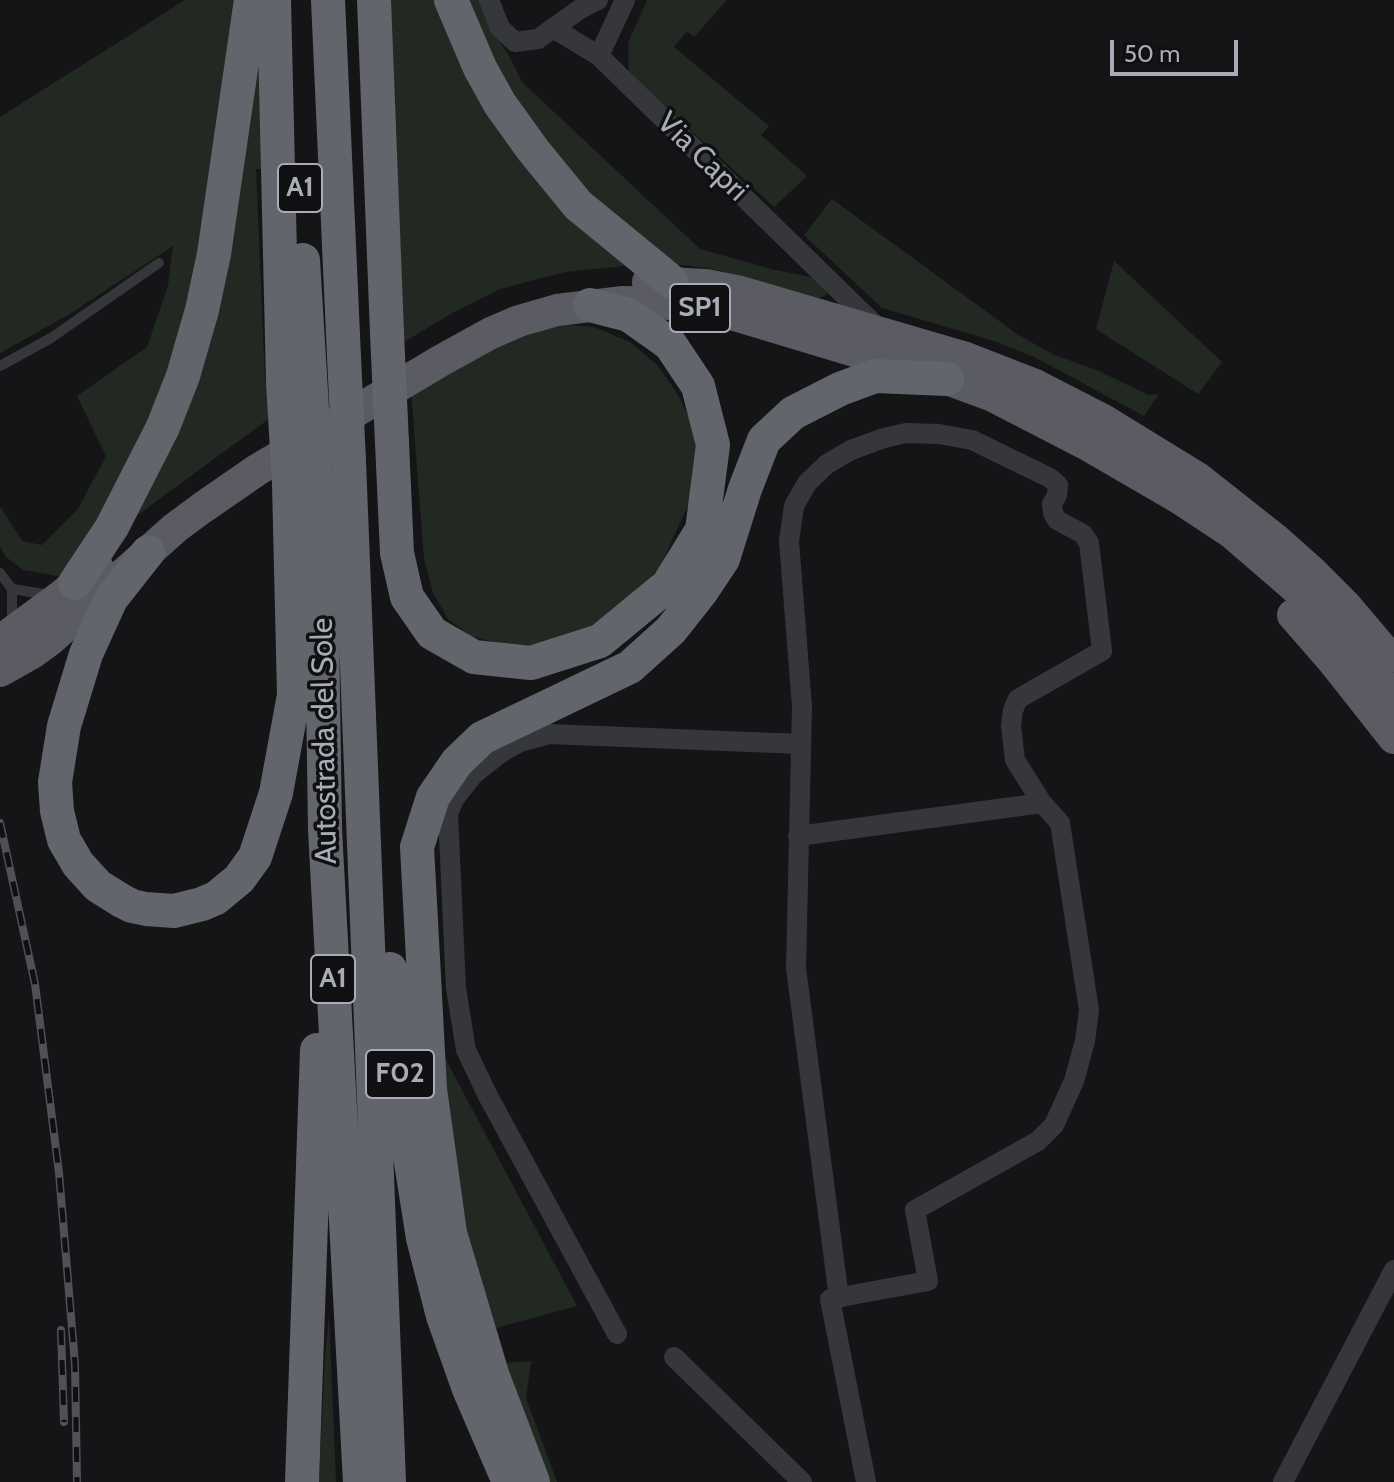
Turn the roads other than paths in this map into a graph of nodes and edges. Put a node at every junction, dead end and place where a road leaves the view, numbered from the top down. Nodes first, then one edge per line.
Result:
1 (251, 0) edge
2 (274, 0) edge
3 (293, 0) edge
4 (328, 0) edge
5 (374, 0) edge
6 (451, 0) edge
7 (489, 0) edge
8 (598, 0) edge
9 (625, 0) edge
10 (553, 28) junction
11 (599, 56) junction
12 (159, 263) dead end
13 (672, 282) junction
14 (590, 305) junction
15 (883, 332) junction
16 (0, 366) edge
17 (296, 378) junction
18 (947, 379) junction
19 (1116, 460) junction
20 (302, 479) junction
21 (1219, 495) junction
22 (148, 552) junction
23 (0, 573) edge
24 (12, 589) junction
25 (68, 590) junction
26 (1394, 630) edge
27 (5, 638) edge
28 (356, 651) junction
29 (1394, 663) edge
30 (0, 671) edge
31 (1394, 697) edge
32 (1394, 738) edge
33 (801, 744) junction
34 (1042, 803) junction
35 (325, 829) junction
36 (798, 836) junction
37 (1394, 1270) edge
38 (839, 1298) junction
39 (617, 1334) dead end
40 (674, 1357) dead end
41 (302, 1482) edge
42 (360, 1482) edge
43 (389, 1482) edge
44 (509, 1482) edge
45 (533, 1482) edge
46 (802, 1482) edge
47 (866, 1482) edge
48 (1283, 1482) edge

1 - 25 highway
2 - 17 highway
3 - 17 highway, A1
4 - 28 highway, Autostrada del Sole / A1, bridge
5 - 14 highway, bridge
6 - 13 highway
7 - 10 street
8 - 10 street
9 - 11 street
10 - 11 street, Via Capri
11 - 15 street, Via Capri
12 - 16 lane
13 - 15 highway, SP1
13 - 25 highway, SP1
14 - 18 highway, SP1
14 - 22 highway, SP1
15 - 21 highway, SP1
17 - 20 highway, bridge
18 - 19 highway, SP1
18 - 45 highway
19 - 31 highway, SP1
19 - 32 highway
20 - 22 highway
20 - 35 highway, Autostrada del Sole / A1
21 - 26 highway
21 - 29 highway, SP1
22 - 30 highway, SP1
23 - 24 lane
24 - 25 lane
24 - 27 lane
25 - 27 highway, SP1
28 - 43 highway, Autostrada del Sole / A1
28 - 44 highway, F02
33 - 34 street
33 - 36 street
33 - 39 street
34 - 36 street
34 - 38 street
35 - 41 highway
35 - 42 highway, Autostrada del Sole / A1
36 - 38 street
37 - 48 street
38 - 47 street
40 - 46 street

